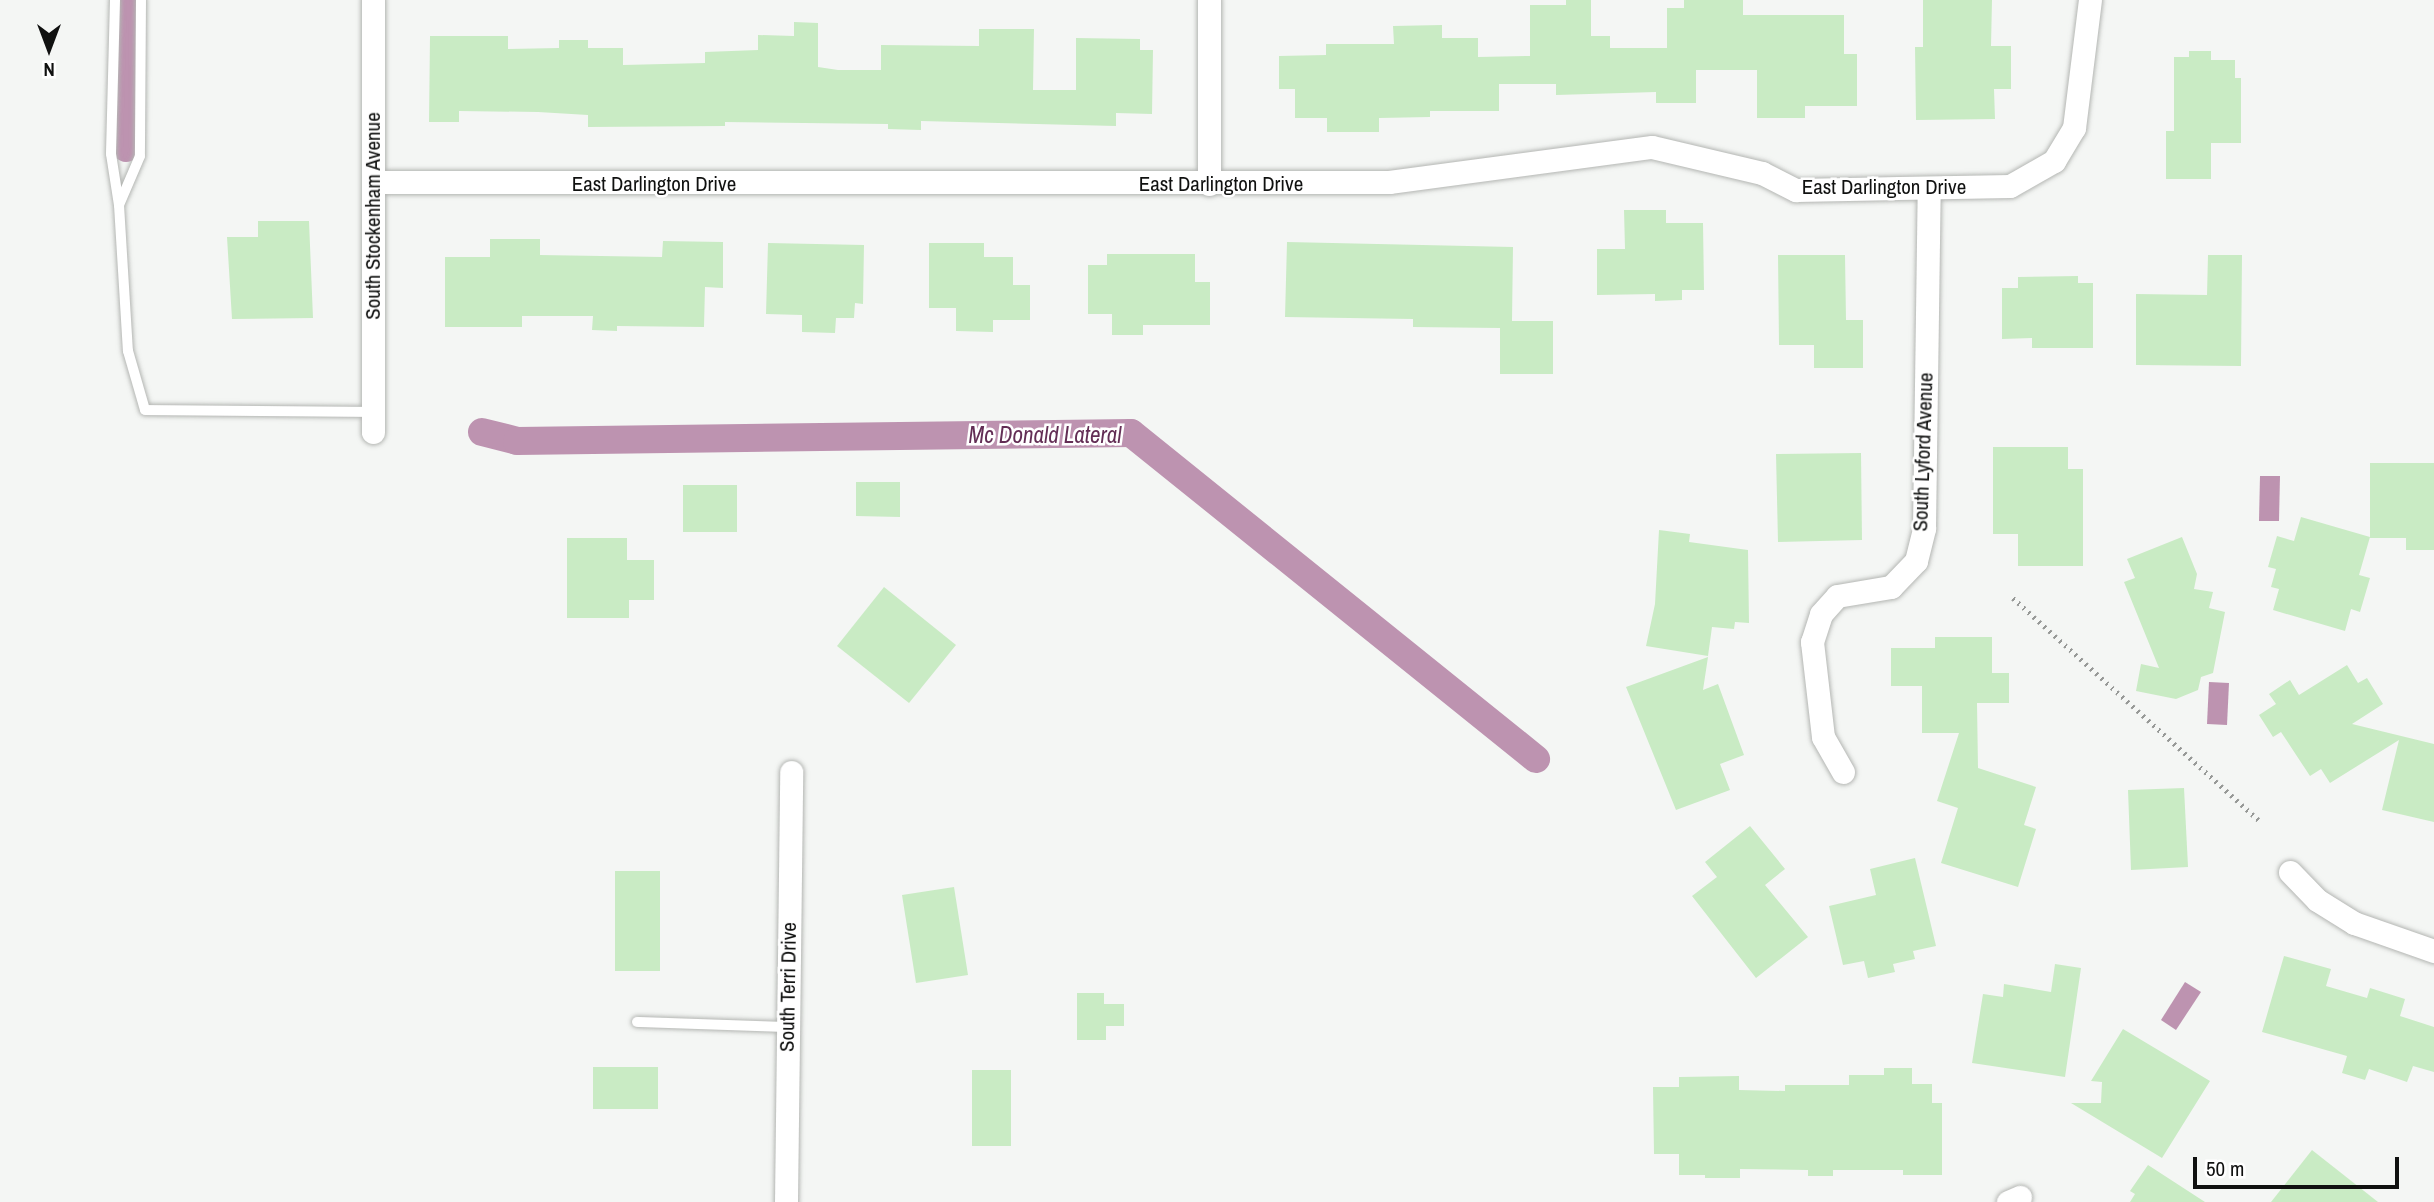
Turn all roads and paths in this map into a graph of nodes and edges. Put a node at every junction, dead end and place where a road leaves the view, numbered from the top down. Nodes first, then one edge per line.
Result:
1 (115, 0) edge
2 (141, 0) edge
3 (373, 0) edge
4 (1209, 0) edge
5 (2090, 0) edge
6 (373, 182) junction
7 (1209, 184) junction
8 (1929, 189) junction
9 (119, 205) junction
10 (373, 422) joint
11 (2012, 598) dead end
12 (791, 772) dead end
13 (1843, 772) dead end
14 (2259, 820) dead end
15 (2290, 872) dead end
16 (2434, 950) edge
17 (637, 1022) dead end
18 (788, 1027) junction
19 (786, 1202) edge

1 - 9 lane
2 - 9 lane
3 - 6 street, South Stockenham Avenue
4 - 7 street
5 - 8 street, East Darlington Drive
6 - 7 street, East Darlington Drive
6 - 10 street, South Stockenham Avenue
7 - 8 street, East Darlington Drive
8 - 13 street, South Lyford Avenue
9 - 10 lane
11 - 14 path
12 - 18 street, South Terri Drive
15 - 16 street
17 - 18 lane
18 - 19 street, South Terri Drive

